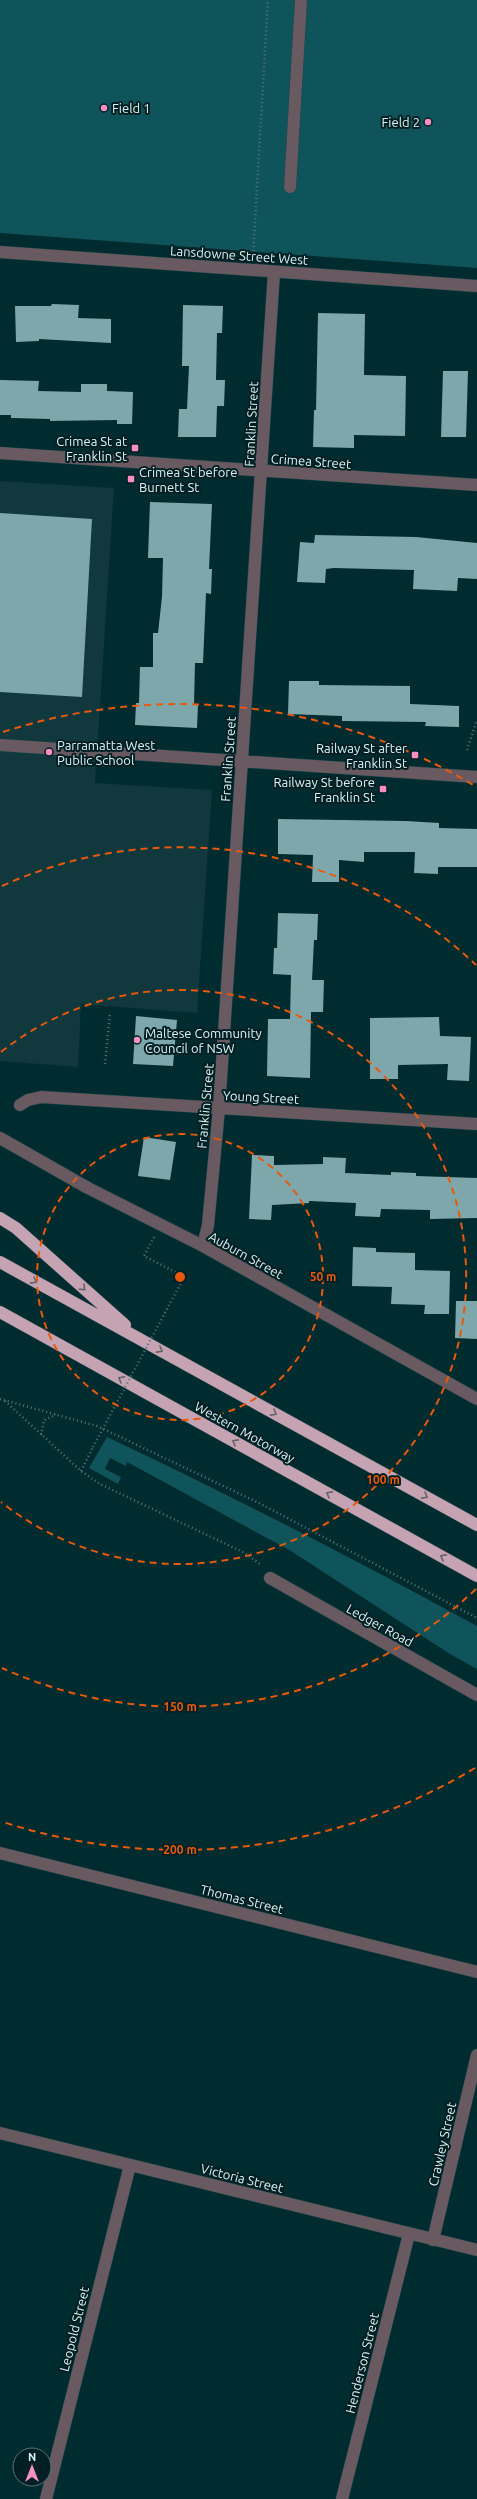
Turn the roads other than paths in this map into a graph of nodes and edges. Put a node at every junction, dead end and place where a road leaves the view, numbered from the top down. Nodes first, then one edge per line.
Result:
1 (301, 0) edge
2 (290, 187) dead end
3 (0, 252) edge
4 (274, 272) junction
5 (477, 286) edge
6 (0, 453) edge
7 (262, 472) junction
8 (477, 485) edge
9 (0, 745) edge
10 (242, 760) junction
11 (477, 777) edge
12 (20, 1105) dead end
13 (220, 1108) junction
14 (477, 1124) edge
15 (0, 1138) edge
16 (0, 1218) edge
17 (202, 1246) junction
18 (0, 1262) edge
19 (0, 1312) edge
20 (141, 1339) junction
21 (477, 1399) edge
22 (477, 1525) edge
23 (477, 1576) edge
24 (270, 1578) road end
25 (477, 1695) edge
26 (0, 1853) edge
27 (477, 1972) edge
28 (477, 2055) edge
29 (0, 2133) edge
30 (130, 2165) junction
31 (409, 2234) junction
32 (433, 2240) junction
33 (477, 2250) edge
34 (46, 2499) edge
35 (342, 2499) edge

1 - 2 street
3 - 4 street, Lansdowne Street West
4 - 5 street, Lansdowne Street West
4 - 7 street, Franklin Street
6 - 7 street, Crimea Street
7 - 8 street, Crimea Street
7 - 10 street, Franklin Street
9 - 10 street
10 - 11 street
10 - 13 street, Franklin Street
12 - 13 street, Young Street
13 - 14 street, Young Street
13 - 17 street, Franklin Street
15 - 17 street, Auburn Street
16 -> 20 highway
17 - 21 street, Auburn Street
18 -> 20 highway
23 -> 19 highway, Western Motorway
20 -> 22 highway
24 - 25 street, Ledger Road
26 - 27 street, Thomas Street
28 - 32 street, Crawley Street
29 - 30 street, Victoria Street
30 - 31 street, Victoria Street
30 - 34 street, Leopold Street
31 - 32 street, Victoria Street
31 - 35 street, Henderson Street
32 - 33 street, Victoria Street

